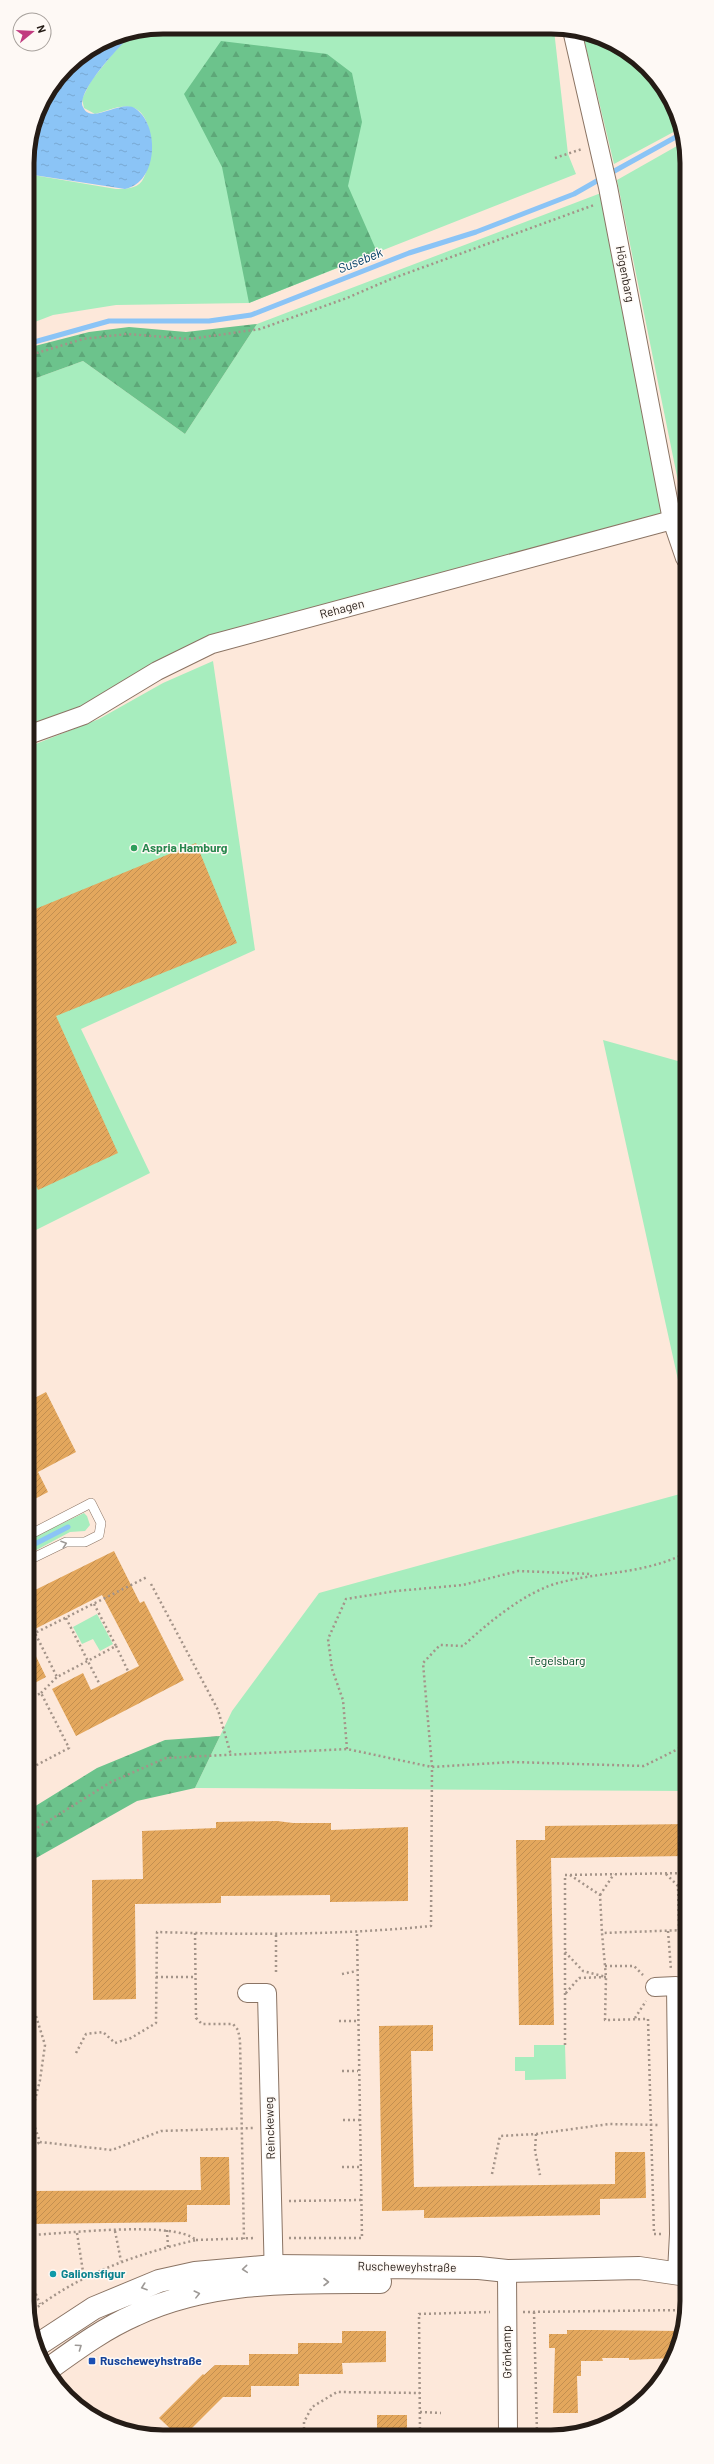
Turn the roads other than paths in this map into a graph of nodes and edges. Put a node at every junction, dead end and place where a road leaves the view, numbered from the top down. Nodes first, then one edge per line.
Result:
1 (573, 36) edge
2 (672, 520) junction
3 (680, 543) edge
4 (34, 733) edge
5 (34, 1532) edge
6 (34, 1558) edge
7 (655, 1987) dead end
8 (247, 1994) dead end
9 (680, 2242) edge
10 (507, 2270) junction
11 (680, 2272) edge
12 (274, 2275) junction
13 (41, 2343) edge
14 (52, 2367) edge
15 (508, 2430) edge

1 - 2 street, Högenbarg
2 - 3 street, Högenbarg
2 - 4 street, Rehagen
6 -> 5 lane
7 - 9 street
8 - 12 street, Reinckeweg
10 - 11 street, Ruscheweyhstraße
10 - 12 street, Ruscheweyhstraße
10 - 15 street, Grönkamp
12 -> 13 street, Ruscheweyhstraße
14 -> 12 street, Ruscheweyhstraße

